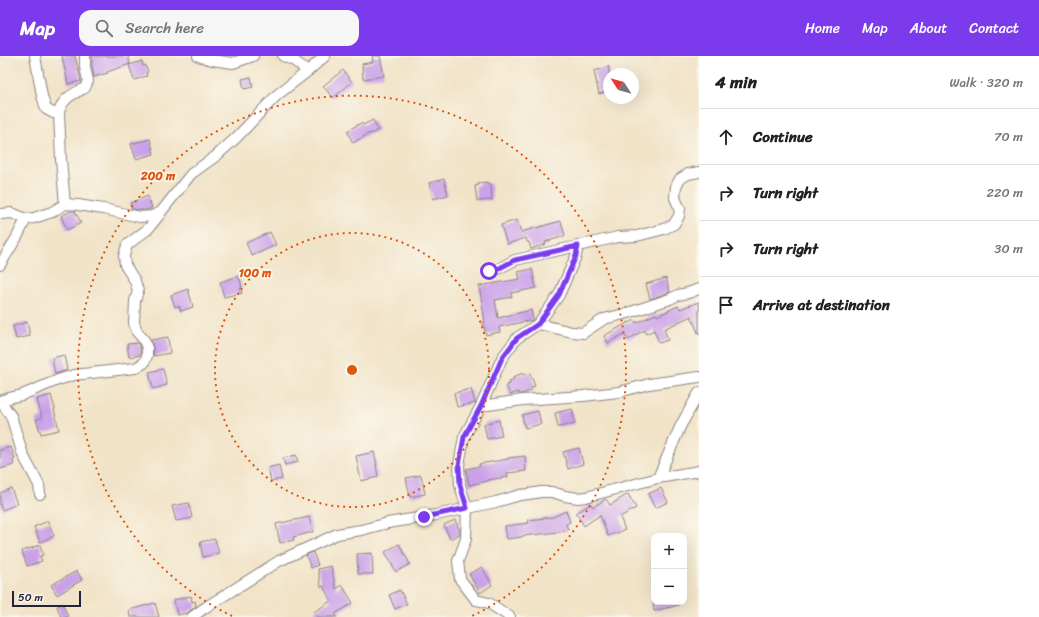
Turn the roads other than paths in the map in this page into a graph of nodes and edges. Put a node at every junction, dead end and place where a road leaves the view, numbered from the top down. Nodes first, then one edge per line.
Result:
1 (36, 56) edge
2 (85, 56) edge
3 (198, 56) edge
4 (252, 56) edge
5 (282, 56) edge
6 (325, 56) edge
7 (308, 71) junction
8 (59, 113) junction
9 (699, 172) edge
10 (65, 204) junction
11 (161, 212) junction
12 (0, 214) edge
13 (26, 219) junction
14 (578, 246) junction
15 (0, 265) edge
16 (489, 271) dead end
17 (699, 289) edge
18 (538, 324) junction
19 (699, 377) edge
20 (699, 393) edge
21 (0, 402) edge
22 (481, 406) junction
23 (699, 471) edge
24 (658, 478) junction
25 (40, 494) dead end
26 (467, 508) junction
27 (192, 617) edge
28 (510, 617) edge

1 - 8 street
2 - 8 street
3 - 4 street
5 - 7 street
6 - 7 street
7 - 11 street
8 - 10 street
9 - 14 street
10 - 11 street
10 - 13 street
11 - 21 street
12 - 13 street
13 - 15 street
14 - 16 street
14 - 18 street
17 - 18 street
18 - 22 street
19 - 22 street
20 - 24 street
21 - 25 street
22 - 26 street
23 - 24 street
24 - 26 street
26 - 27 street
26 - 28 street

